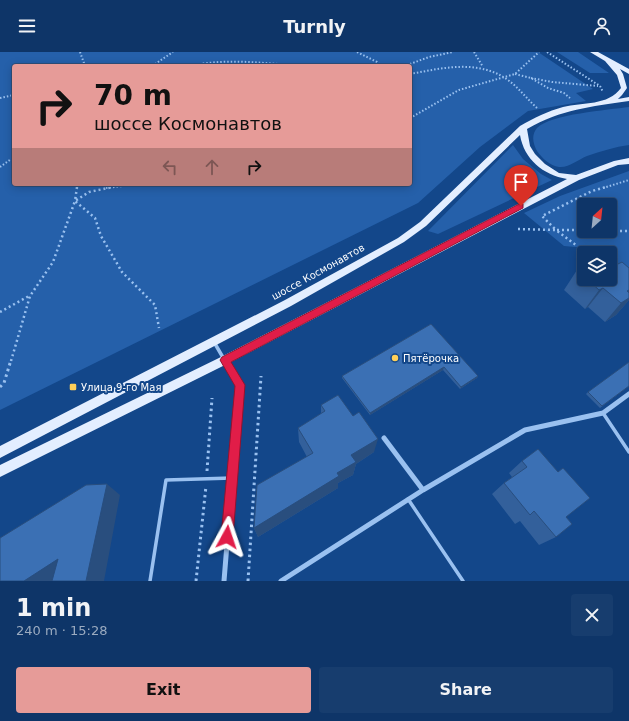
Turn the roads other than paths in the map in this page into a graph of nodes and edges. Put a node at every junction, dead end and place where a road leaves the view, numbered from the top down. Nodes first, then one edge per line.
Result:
1 (593, 52) edge
2 (608, 61) junction
3 (629, 72) edge
4 (629, 99) edge
5 (609, 101) junction
6 (523, 128) junction
7 (629, 161) edge
8 (576, 178) junction
9 (214, 342) junction
10 (225, 360) junction
11 (629, 394) edge
12 (603, 413) junction
13 (384, 438) dead end
14 (0, 452) edge
15 (629, 452) edge
16 (0, 471) edge
17 (232, 478) junction
18 (423, 490) junction
19 (408, 500) junction
20 (150, 581) edge
21 (224, 581) edge
22 (280, 581) edge
23 (463, 581) edge

1 - 2 main road
2 - 3 main road
2 - 5 main road
4 - 5 main road, шоссе Космонавтов
5 - 6 main road, шоссе Космонавтов
6 - 8 main road
6 - 9 main road, шоссе Космонавтов
7 - 8 main road
8 - 10 main road
9 - 10 street
9 - 14 main road, шоссе Космонавтов
10 - 16 main road
10 - 17 street
11 - 12 street
12 - 15 lane
12 - 18 street
13 - 18 street
17 - 20 lane
17 - 21 street
18 - 19 street
19 - 22 street
19 - 23 lane

